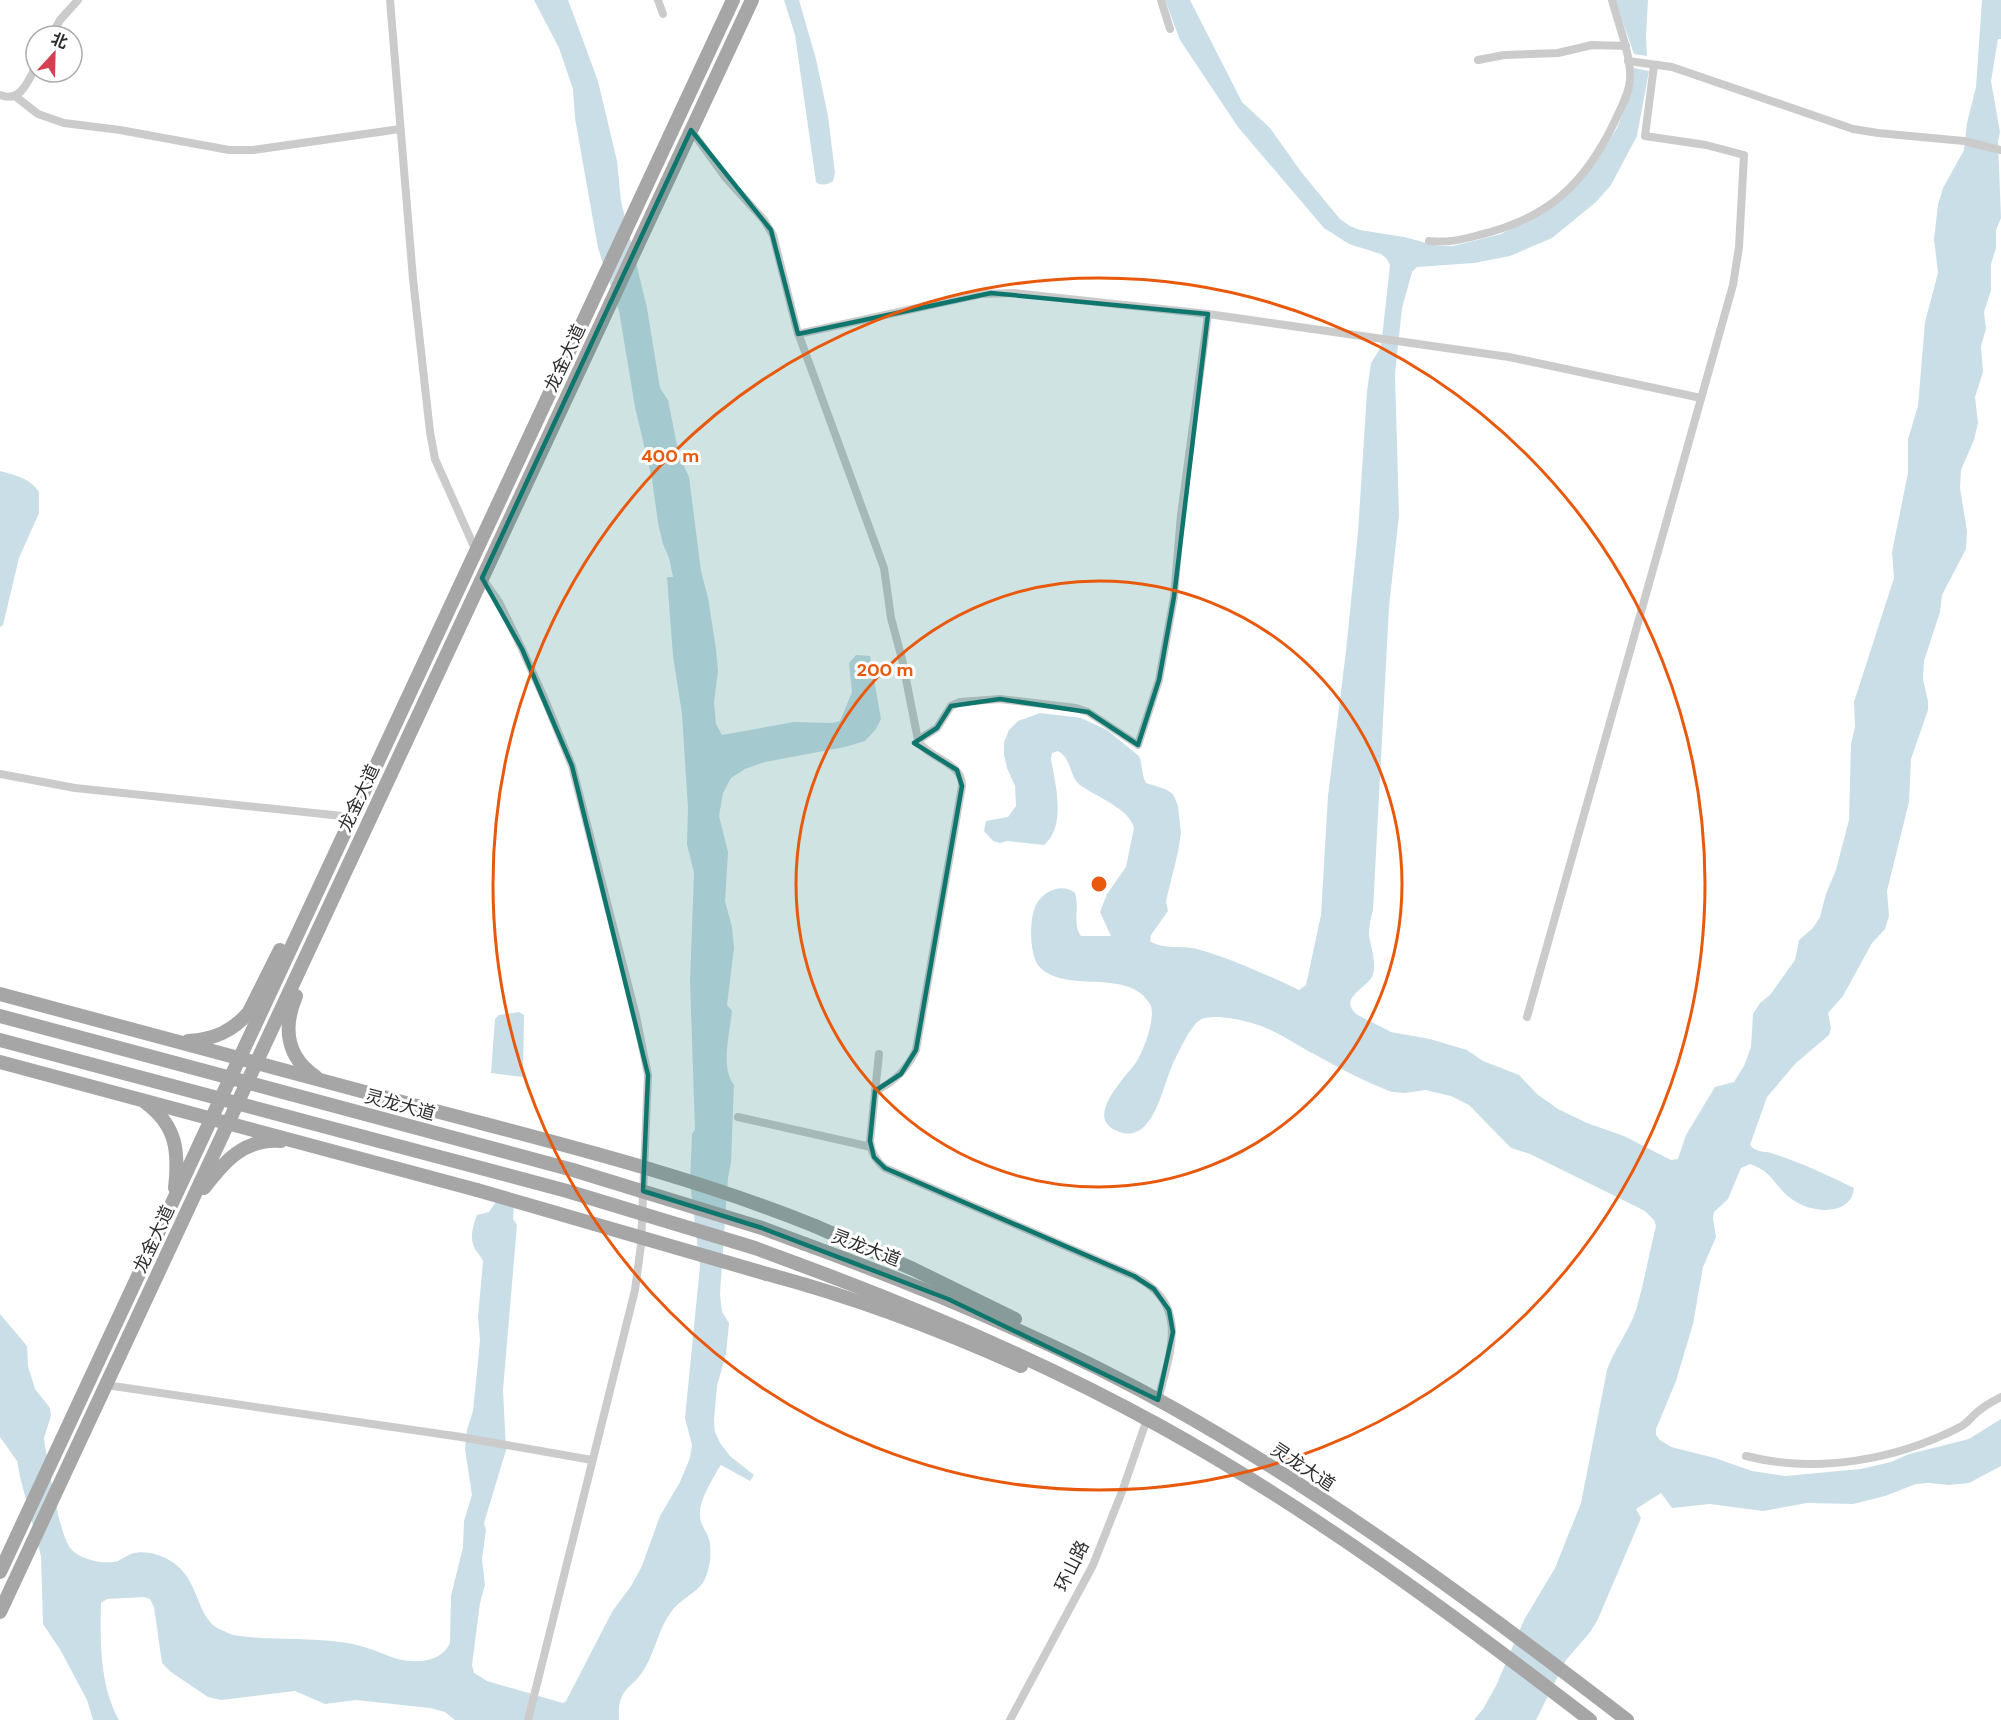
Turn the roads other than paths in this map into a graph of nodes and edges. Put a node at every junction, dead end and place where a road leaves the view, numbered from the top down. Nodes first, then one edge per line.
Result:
1 (78, 0) edge
2 (390, 0) edge
3 (658, 0) edge
4 (733, 0) edge
5 (752, 0) edge
6 (1161, 0) edge
7 (1612, 0) edge
8 (663, 14) dead end
9 (58, 24) edge
10 (1170, 29) dead end
11 (1626, 46) junction
12 (1478, 60) dead end
13 (1628, 61) junction
14 (1654, 65) junction
15 (27, 84) edge
16 (0, 95) edge
17 (15, 96) junction
18 (400, 129) junction
19 (691, 130) junction
20 (2000, 150) edge
21 (1429, 241) dead end
22 (1209, 314) junction
23 (798, 333) junction
24 (1701, 398) junction
25 (476, 551) junction
26 (482, 578) junction
27 (918, 740) junction
28 (0, 774) edge
29 (352, 818) junction
30 (318, 890) junction
31 (336, 890) junction
32 (0, 994) edge
33 (0, 1016) edge
34 (1527, 1017) dead end
35 (0, 1040) edge
36 (179, 1042) junction
37 (879, 1054) dead end
38 (239, 1058) junction
39 (0, 1062) edge
40 (256, 1063) junction
41 (329, 1083) junction
42 (876, 1090) junction
43 (139, 1099) junction
44 (738, 1117) dead end
45 (211, 1119) junction
46 (228, 1123) junction
47 (301, 1143) junction
48 (871, 1147) junction
49 (173, 1202) junction
50 (188, 1208) junction
51 (1126, 1383) junction
52 (106, 1385) junction
53 (1096, 1393) junction
54 (2001, 1397) edge
55 (1158, 1400) junction
56 (1147, 1419) junction
57 (1746, 1456) dead end
58 (592, 1460) junction
59 (0, 1572) edge
60 (0, 1612) edge
61 (528, 1720) edge
62 (1010, 1720) edge
63 (1590, 1720) edge
64 (1627, 1720) edge

1 - 9 street
2 - 18 street
3 - 8 street
4 - 25 main road, 龙金大道
5 - 19 main road, 龙金大道
6 - 10 street
7 - 11 street
11 - 12 street
11 - 13 street
13 - 14 street
13 - 21 street
14 - 20 street
14 - 24 street
15 - 17 street
16 - 17 street
17 - 18 street
18 - 25 street
19 - 23 street
19 - 26 main road, 龙金大道
22 - 23 street
22 - 24 street
22 - 27 street
23 - 27 street
24 - 34 street
25 - 29 main road, 龙金大道
26 - 31 main road, 龙金大道
26 - 58 street
27 - 42 street
28 - 29 street
29 - 30 main road, 龙金大道
30 - 36 main road
30 - 38 main road, 龙金大道
31 - 40 main road, 龙金大道
31 - 41 main road
32 - 36 main road
33 - 51 main road, 灵龙大道, bridge
35 - 53 main road, bridge
36 - 38 main road
37 - 42 street
38 - 40 main road
38 - 45 main road, 龙金大道
39 - 43 main road
40 - 41 main road
40 - 46 main road, 龙金大道
41 - 51 main road, bridge
42 - 48 street
43 - 45 main road
43 - 49 main road
44 - 48 street
45 - 46 main road
45 - 49 main road, 龙金大道
46 - 47 main road
46 - 50 main road, 龙金大道
47 - 50 main road
47 - 53 main road, bridge
48 - 55 street
49 - 59 main road, 龙金大道
50 - 52 main road, 龙金大道
51 - 55 main road, 灵龙大道
52 - 58 street
52 - 60 main road, 龙金大道
53 - 56 main road
54 - 57 street
55 - 64 main road, 灵龙大道
56 - 62 street, 环山路
56 - 63 main road
58 - 61 street

